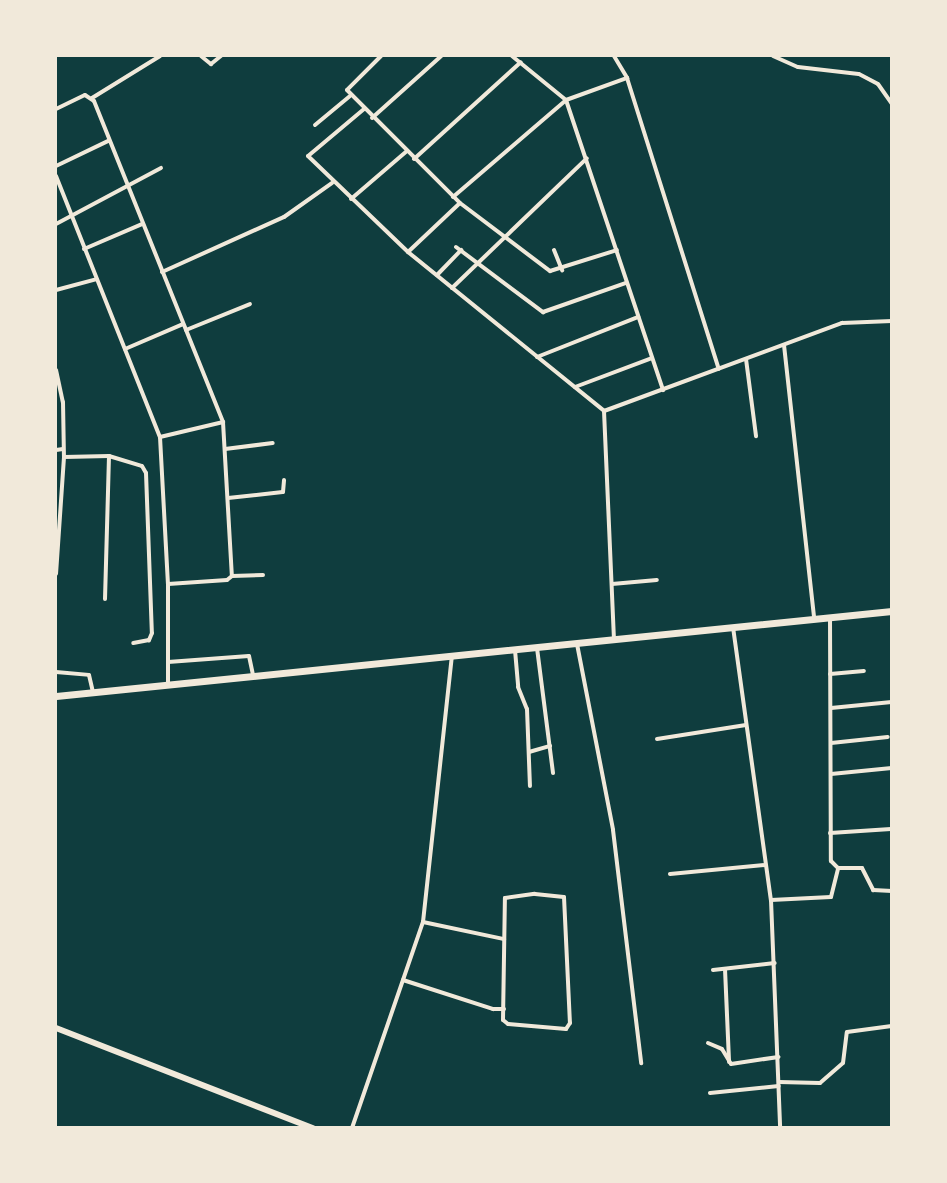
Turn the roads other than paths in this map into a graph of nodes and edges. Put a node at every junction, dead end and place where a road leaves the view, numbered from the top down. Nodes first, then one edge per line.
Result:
1 (160, 56) edge
2 (201, 56) edge
3 (221, 56) edge
4 (381, 56) edge
5 (441, 56) edge
6 (512, 56) edge
7 (623, 56) edge
8 (773, 56) edge
9 (616, 57) edge
10 (521, 62) junction
11 (627, 78) junction
12 (350, 96) junction
13 (92, 98) junction
14 (566, 100) junction
15 (891, 105) edge
16 (56, 109) edge
17 (364, 109) junction
18 (372, 118) junction
19 (315, 125) dead end
20 (108, 141) junction
21 (407, 151) junction
22 (587, 158) junction
23 (414, 159) junction
24 (56, 166) edge
25 (161, 168) dead end
26 (56, 176) edge
27 (332, 183) junction
28 (127, 187) junction
29 (453, 197) junction
30 (351, 199) junction
31 (460, 203) junction
32 (70, 218) junction
33 (56, 224) edge
34 (142, 224) junction
35 (502, 238) junction
36 (456, 247) dead end
37 (84, 249) junction
38 (461, 250) junction
39 (554, 250) dead end
40 (617, 250) junction
41 (408, 252) junction
42 (478, 263) junction
43 (562, 270) junction
44 (162, 272) junction
45 (436, 275) junction
46 (97, 279) junction
47 (626, 283) junction
48 (452, 288) junction
49 (56, 290) edge
50 (250, 304) dead end
51 (638, 317) junction
52 (891, 321) edge
53 (183, 324) junction
54 (186, 330) junction
55 (784, 345) junction
56 (125, 349) junction
57 (537, 357) junction
58 (652, 358) junction
59 (746, 359) junction
60 (719, 369) junction
61 (56, 370) edge
62 (574, 387) junction
63 (663, 390) junction
64 (604, 411) junction
65 (223, 422) junction
66 (756, 436) dead end
67 (160, 437) junction
68 (273, 444) dead end
69 (63, 449) junction
70 (225, 449) junction
71 (56, 450) edge
72 (109, 456) junction
73 (64, 457) junction
74 (284, 480) dead end
75 (228, 498) junction
76 (56, 574) edge
77 (263, 574) dead end
78 (232, 575) junction
79 (657, 580) dead end
80 (168, 584) junction
81 (612, 584) junction
82 (105, 599) dead end
83 (891, 611) edge
84 (830, 617) junction
85 (814, 619) junction
86 (733, 627) junction
87 (614, 639) junction
88 (133, 643) dead end
89 (577, 643) junction
90 (537, 647) junction
91 (515, 650) junction
92 (452, 656) junction
93 (168, 662) junction
94 (864, 671) dead end
95 (56, 672) edge
96 (830, 674) junction
97 (253, 676) junction
98 (168, 685) junction
99 (94, 693) junction
100 (56, 696) edge
101 (891, 702) edge
102 (831, 708) junction
103 (746, 725) junction
104 (888, 737) dead end
105 (657, 739) dead end
106 (831, 742) junction
107 (550, 746) junction
108 (529, 752) junction
109 (891, 768) edge
110 (553, 773) dead end
111 (831, 774) junction
112 (530, 786) dead end
113 (891, 829) edge
114 (830, 833) junction
115 (766, 865) junction
116 (838, 868) junction
117 (670, 874) dead end
118 (891, 891) edge
119 (771, 900) junction
120 (423, 922) junction
121 (504, 939) junction
122 (775, 963) junction
123 (725, 969) junction
124 (713, 970) dead end
125 (403, 980) junction
126 (504, 1009) junction
127 (891, 1026) edge
128 (56, 1028) edge
129 (708, 1043) dead end
130 (778, 1057) junction
131 (729, 1062) junction
132 (641, 1063) dead end
133 (779, 1084) junction
134 (710, 1094) dead end
135 (305, 1126) edge
136 (313, 1128) edge
137 (352, 1128) edge
138 (780, 1128) edge

1 - 13 street
2 - 3 street
4 - 12 street
5 - 18 street
6 - 10 street
7 - 9 street
8 - 15 street
9 - 11 street
10 - 14 street
10 - 23 street
11 - 14 street
11 - 60 street
12 - 17 street
12 - 19 street
13 - 16 street
13 - 20 street
14 - 22 street
14 - 29 street
17 - 18 street
17 - 27 street
18 - 21 street
20 - 24 street
20 - 28 street
21 - 23 street
21 - 30 street
22 - 35 street
22 - 40 street
23 - 29 street
25 - 28 street
26 - 32 street
27 - 30 street
27 - 44 street
28 - 32 street
28 - 34 street
29 - 31 street
30 - 41 street
31 - 35 street
31 - 41 street
32 - 33 street
32 - 37 street
34 - 37 street
34 - 44 street
35 - 42 street
35 - 43 street
36 - 38 street
37 - 46 street
38 - 42 street
38 - 45 street
39 - 43 street
40 - 43 street
40 - 47 street
41 - 45 street
42 - 47 street
42 - 48 street
44 - 53 street
45 - 48 street
46 - 49 street
46 - 56 street
47 - 51 street
48 - 57 street
50 - 54 street
51 - 57 street
51 - 58 street
52 - 55 street
53 - 54 street
53 - 56 street
54 - 65 street
55 - 59 street
55 - 85 street
56 - 67 street
57 - 62 street
58 - 62 street
58 - 63 street
59 - 60 street
59 - 66 street
60 - 63 street
61 - 69 street
62 - 64 street
63 - 64 street
64 - 81 street
65 - 67 street
65 - 70 street
67 - 80 street
68 - 70 street
69 - 71 street
69 - 73 street
70 - 75 street
72 - 73 street
72 - 82 street
72 - 88 street
73 - 76 street
74 - 75 street
75 - 78 street
77 - 78 street
78 - 80 street
79 - 81 street
80 - 93 street
81 - 87 street
83 - 84 main road
84 - 85 main road
84 - 96 street
85 - 86 main road
86 - 87 main road
86 - 103 street
87 - 89 main road
89 - 90 main road
89 - 132 street
90 - 91 main road
90 - 107 street
91 - 92 main road
91 - 108 street
92 - 97 main road
92 - 120 street
93 - 97 street
93 - 98 street
94 - 96 street
95 - 99 street
96 - 102 street
97 - 98 main road
98 - 99 main road
99 - 100 main road
101 - 102 street
102 - 106 street
103 - 105 street
103 - 115 street
104 - 106 street
106 - 111 street
107 - 108 street
107 - 110 street
108 - 112 street
109 - 111 street
111 - 114 street
113 - 114 street
114 - 116 street
115 - 117 street
115 - 119 street
116 - 118 street
116 - 119 street
119 - 122 street
120 - 121 street
120 - 125 street
121 - 126 street
121 - 126 street
122 - 123 street
122 - 130 street
123 - 124 street
123 - 131 street
125 - 126 street
125 - 137 street
127 - 133 street
128 - 135 main road
129 - 131 street
130 - 131 street
130 - 133 street
133 - 134 street
133 - 138 street
135 - 136 main road

